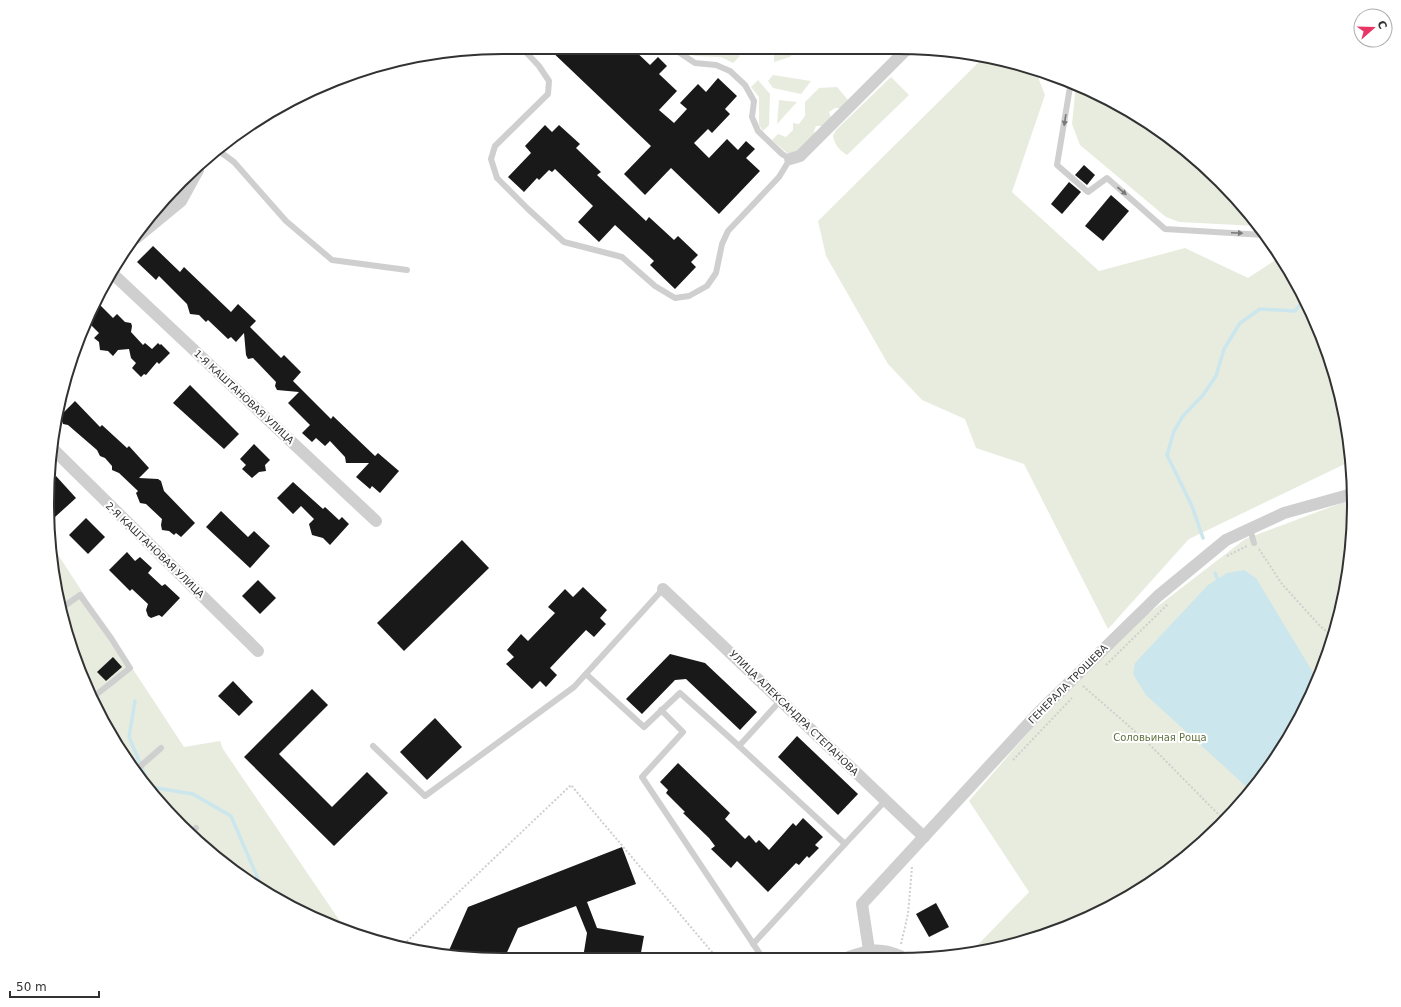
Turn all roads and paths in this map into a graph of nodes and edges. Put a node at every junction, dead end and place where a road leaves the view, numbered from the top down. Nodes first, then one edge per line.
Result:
1 (527, 54) edge
2 (681, 54) edge
3 (902, 54) edge
4 (1070, 88) edge
5 (222, 153) edge
6 (790, 159) junction
7 (193, 180) edge
8 (150, 227) edge
9 (1257, 235) edge
10 (407, 270) dead end
11 (115, 277) edge
12 (57, 453) edge
13 (1347, 495) edge
14 (376, 521) dead end
15 (1250, 529) junction
16 (1254, 543) junction
17 (1221, 560) dead end
18 (663, 589) joint
19 (1170, 602) dead end
20 (66, 605) edge
21 (1328, 633) edge
22 (258, 651) dead end
23 (1106, 666) dead end
24 (586, 674) junction
25 (1089, 681) dead end
26 (1084, 686) junction
27 (1078, 692) dead end
28 (97, 694) edge
29 (1072, 698) dead end
30 (781, 700) junction
31 (662, 710) junction
32 (373, 746) dead end
33 (739, 746) junction
34 (161, 748) dead end
35 (1012, 761) dead end
36 (140, 767) edge
37 (886, 800) junction
38 (1220, 816) edge
39 (924, 837) junction
40 (845, 844) junction
41 (913, 848) junction
42 (406, 942) edge
43 (753, 944) junction
44 (869, 950) junction
45 (713, 953) edge
46 (759, 953) edge
47 (860, 953) edge
48 (893, 953) edge
49 (900, 953) edge

1 - 6 lane
2 - 6 lane
3 - 6 street
4 -> 9 lane
5 - 10 lane
7 - 8 street
11 - 14 street, 1-Я КАШТАНОВАЯ УЛИЦА
12 - 22 street, 2-Я КАШТАНОВАЯ УЛИЦА
13 - 15 street, ГЕНЕРАЛА ТРОШЕВА
15 - 16 lane
15 - 39 street, ГЕНЕРАЛА ТРОШЕВА
16 - 17 path
16 - 21 path
18 - 24 lane
18 - 30 street, УЛИЦА АЛЕКСАНДРА СТЕПАНОВА
19 - 23 path
20 - 28 lane
24 - 31 lane
24 - 32 lane
25 - 26 path
26 - 27 path
26 - 38 path
29 - 35 path
30 - 33 lane
30 - 37 street, УЛИЦА АЛЕКСАНДРА СТЕПАНОВА
31 - 33 lane
31 - 43 lane
33 - 40 lane
34 - 36 lane
37 - 39 street, УЛИЦА АЛЕКСАНДРА СТЕПАНОВА
37 - 40 lane
39 - 41 street, ГЕНЕРАЛА ТРОШЕВА
40 - 43 lane
41 - 44 street, ГЕНЕРАЛА ТРОШЕВА
41 - 49 path
42 - 45 path
43 - 46 lane
44 - 47 street
44 - 48 street

